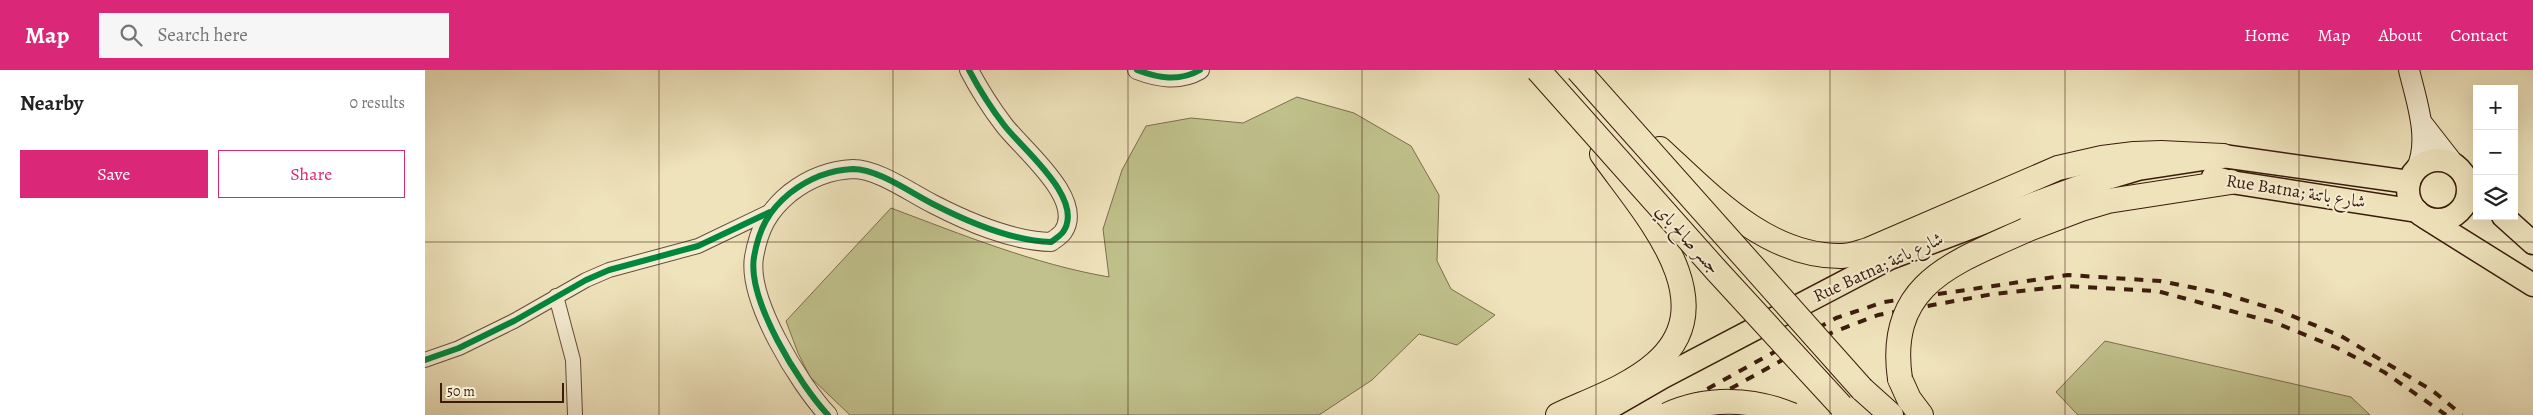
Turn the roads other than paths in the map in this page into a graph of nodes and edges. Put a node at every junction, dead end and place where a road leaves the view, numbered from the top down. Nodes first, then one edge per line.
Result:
1 (969, 70) edge
2 (1137, 70) edge
3 (1199, 70) edge
4 (1538, 70) edge
5 (2409, 70) edge
6 (1585, 79) edge
7 (1566, 104) junction
8 (2422, 123) junction
9 (2223, 156) junction
10 (2177, 165) junction
11 (2412, 176) junction
12 (2465, 177) edge
13 (2231, 182) junction
14 (771, 211) junction
15 (2421, 214) junction
16 (2507, 220) edge
17 (2533, 243) edge
18 (2533, 285) edge
19 (556, 296) junction
20 (425, 360) edge
21 (1847, 410) edge
22 (575, 415) edge
23 (828, 415) edge
24 (1558, 415) edge
25 (1597, 415) edge
26 (1667, 415) edge
27 (1792, 415) edge
28 (1891, 415) edge
29 (1921, 415) edge

1 - 14 street
2 - 3 street
4 - 7 highway, جسر صالح باي, bridge
5 - 8 main road
6 - 9 highway, bridge
6 - 28 highway, bridge
7 - 21 highway, جسر صالح باي, bridge
7 - 24 highway, bridge
8 - 11 main road
8 - 12 main road
9 - 10 main road, Rue Batna; شارع باتنة
9 - 11 main road, Rue Batna; شارع باتنة
10 - 13 main road, Rue Batna; شارع باتنة
10 - 25 main road, Rue Batna; شارع باتنة
11 - 12 main road
11 - 15 main road
12 - 15 main road
13 - 15 main road, Rue Batna; شارع باتنة
13 - 29 highway, bridge
14 - 19 street
14 - 23 street
15 - 18 main road
16 - 17 main road
19 - 20 street
19 - 22 street
26 - 27 highway, bridge

